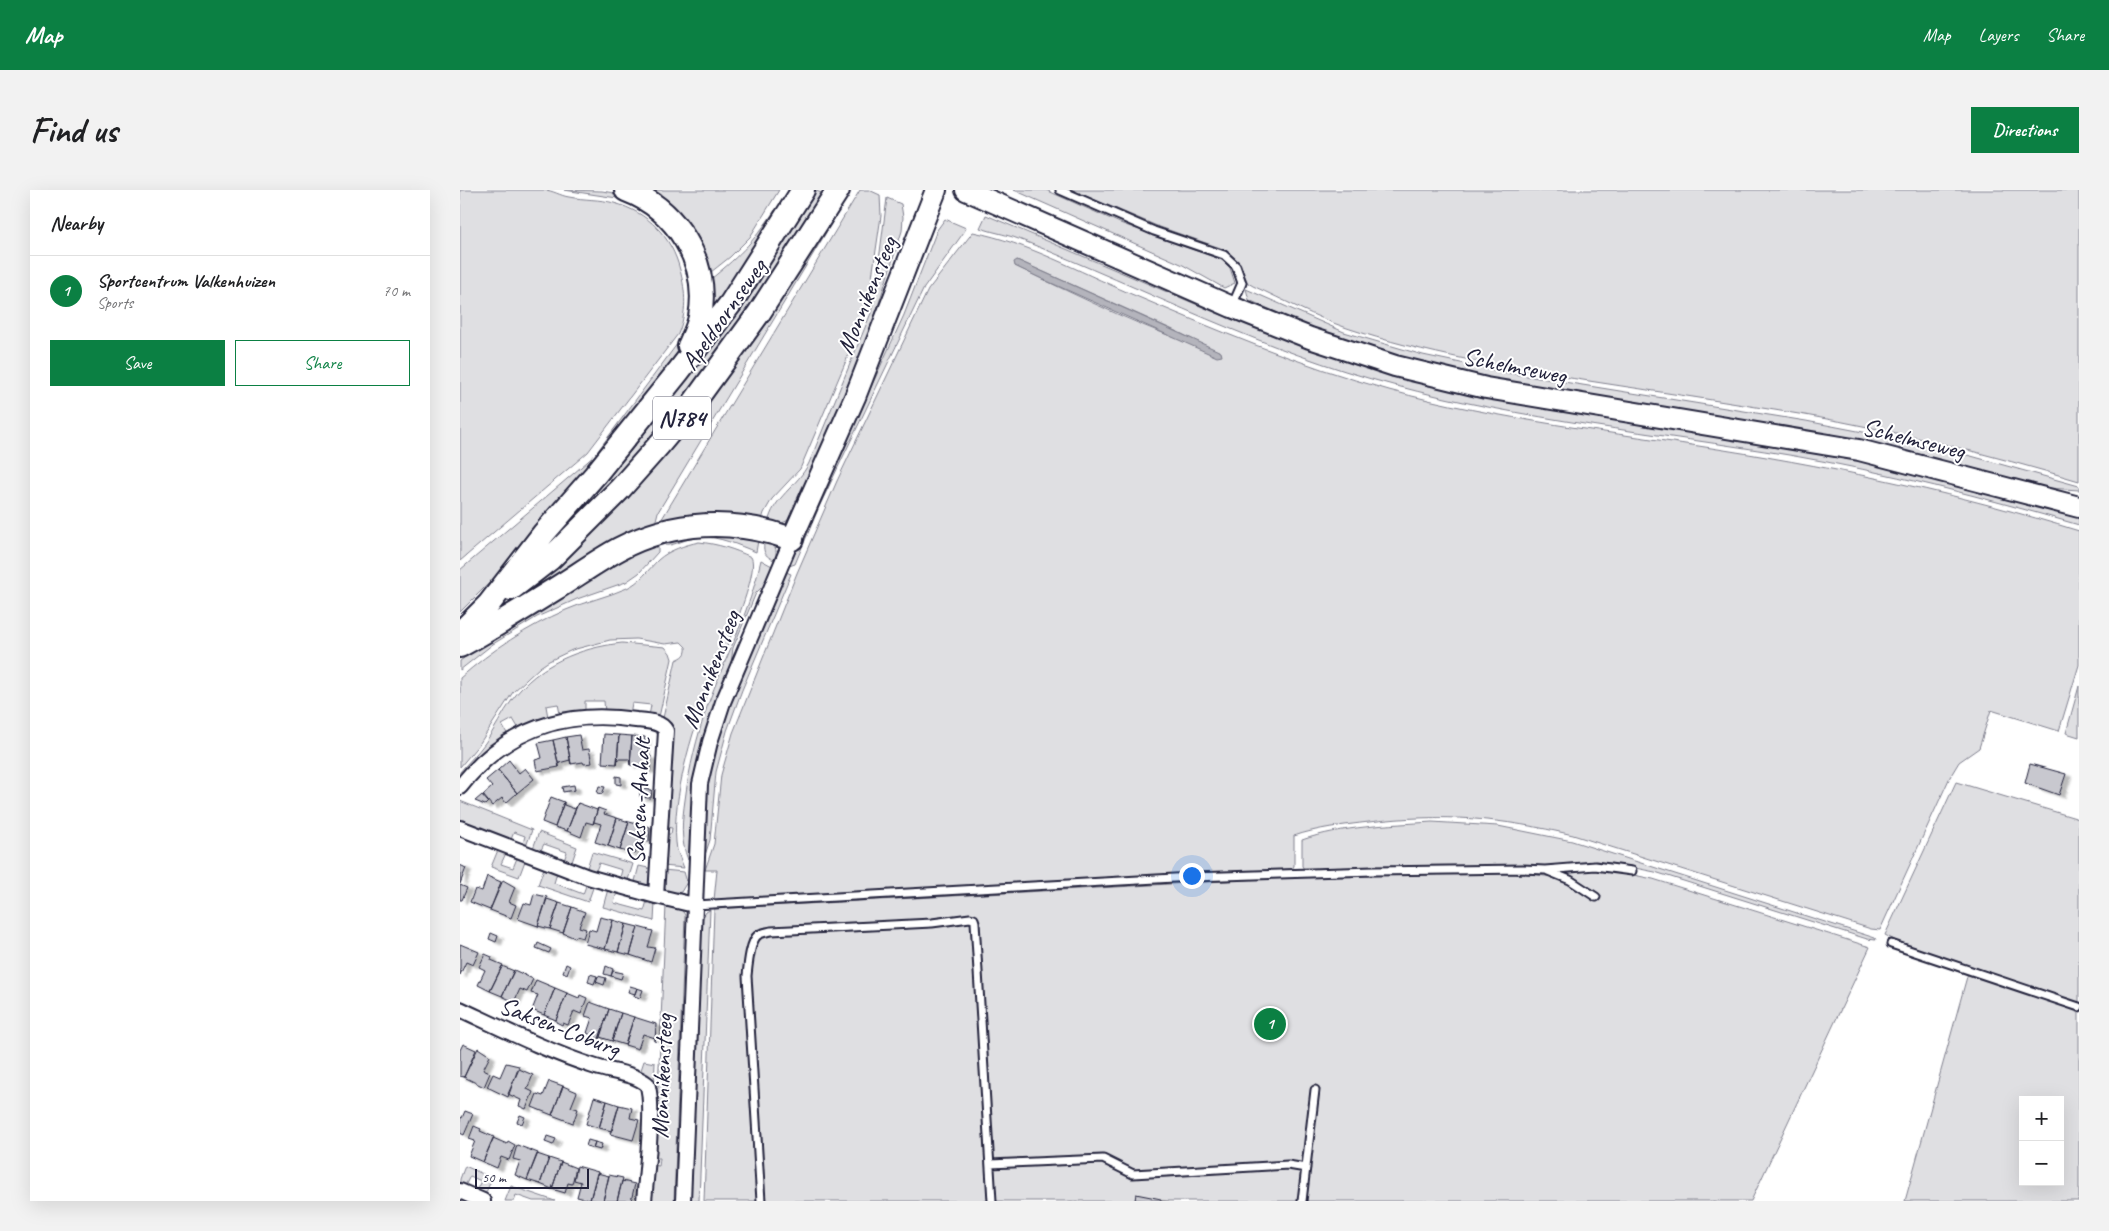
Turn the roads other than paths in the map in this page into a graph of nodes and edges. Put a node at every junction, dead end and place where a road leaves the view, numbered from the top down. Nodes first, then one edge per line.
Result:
1 (626, 190) edge
2 (803, 190) edge
3 (936, 190) edge
4 (966, 190) edge
5 (1060, 190) edge
6 (836, 193) edge
7 (1232, 307) junction
8 (678, 372) junction
9 (2079, 508) edge
10 (792, 539) junction
11 (489, 604) junction
12 (460, 633) edge
13 (460, 646) edge
14 (460, 787) edge
15 (460, 828) edge
16 (1545, 870) junction
17 (1632, 871) dead end
18 (656, 896) junction
19 (1596, 897) dead end
20 (694, 905) junction
21 (1891, 944) dead end
22 (2079, 1007) edge
23 (460, 1010) edge
24 (1315, 1090) dead end
25 (990, 1164) junction
26 (1306, 1168) junction
27 (460, 1191) edge
28 (483, 1201) edge
29 (644, 1201) edge
30 (683, 1201) edge
31 (762, 1201) edge
32 (992, 1201) edge
33 (1302, 1201) edge

1 - 8 main road
2 - 8 main road, Apeldoornseweg / N784
3 - 10 main road, Monnikensteeg
4 - 7 main road, Schelmseweg
5 - 7 lane
6 - 11 main road, Apeldoornseweg / N784
7 - 9 main road, Schelmseweg
8 - 11 main road, Apeldoornseweg / N784
10 - 13 main road
10 - 20 street, Monnikensteeg
11 - 12 main road, Apeldoornseweg / N784
14 - 18 street, Saksen-Anhalt
15 - 18 street, Saksen-Anhalt
16 - 17 lane
16 - 19 lane
16 - 20 lane
18 - 20 street, Saksen-Anhalt
20 - 30 street, Monnikensteeg
21 - 22 lane
23 - 29 street, Saksen-Coburg
24 - 26 lane
25 - 26 lane
25 - 31 lane
25 - 32 lane
26 - 33 lane
27 - 28 street

